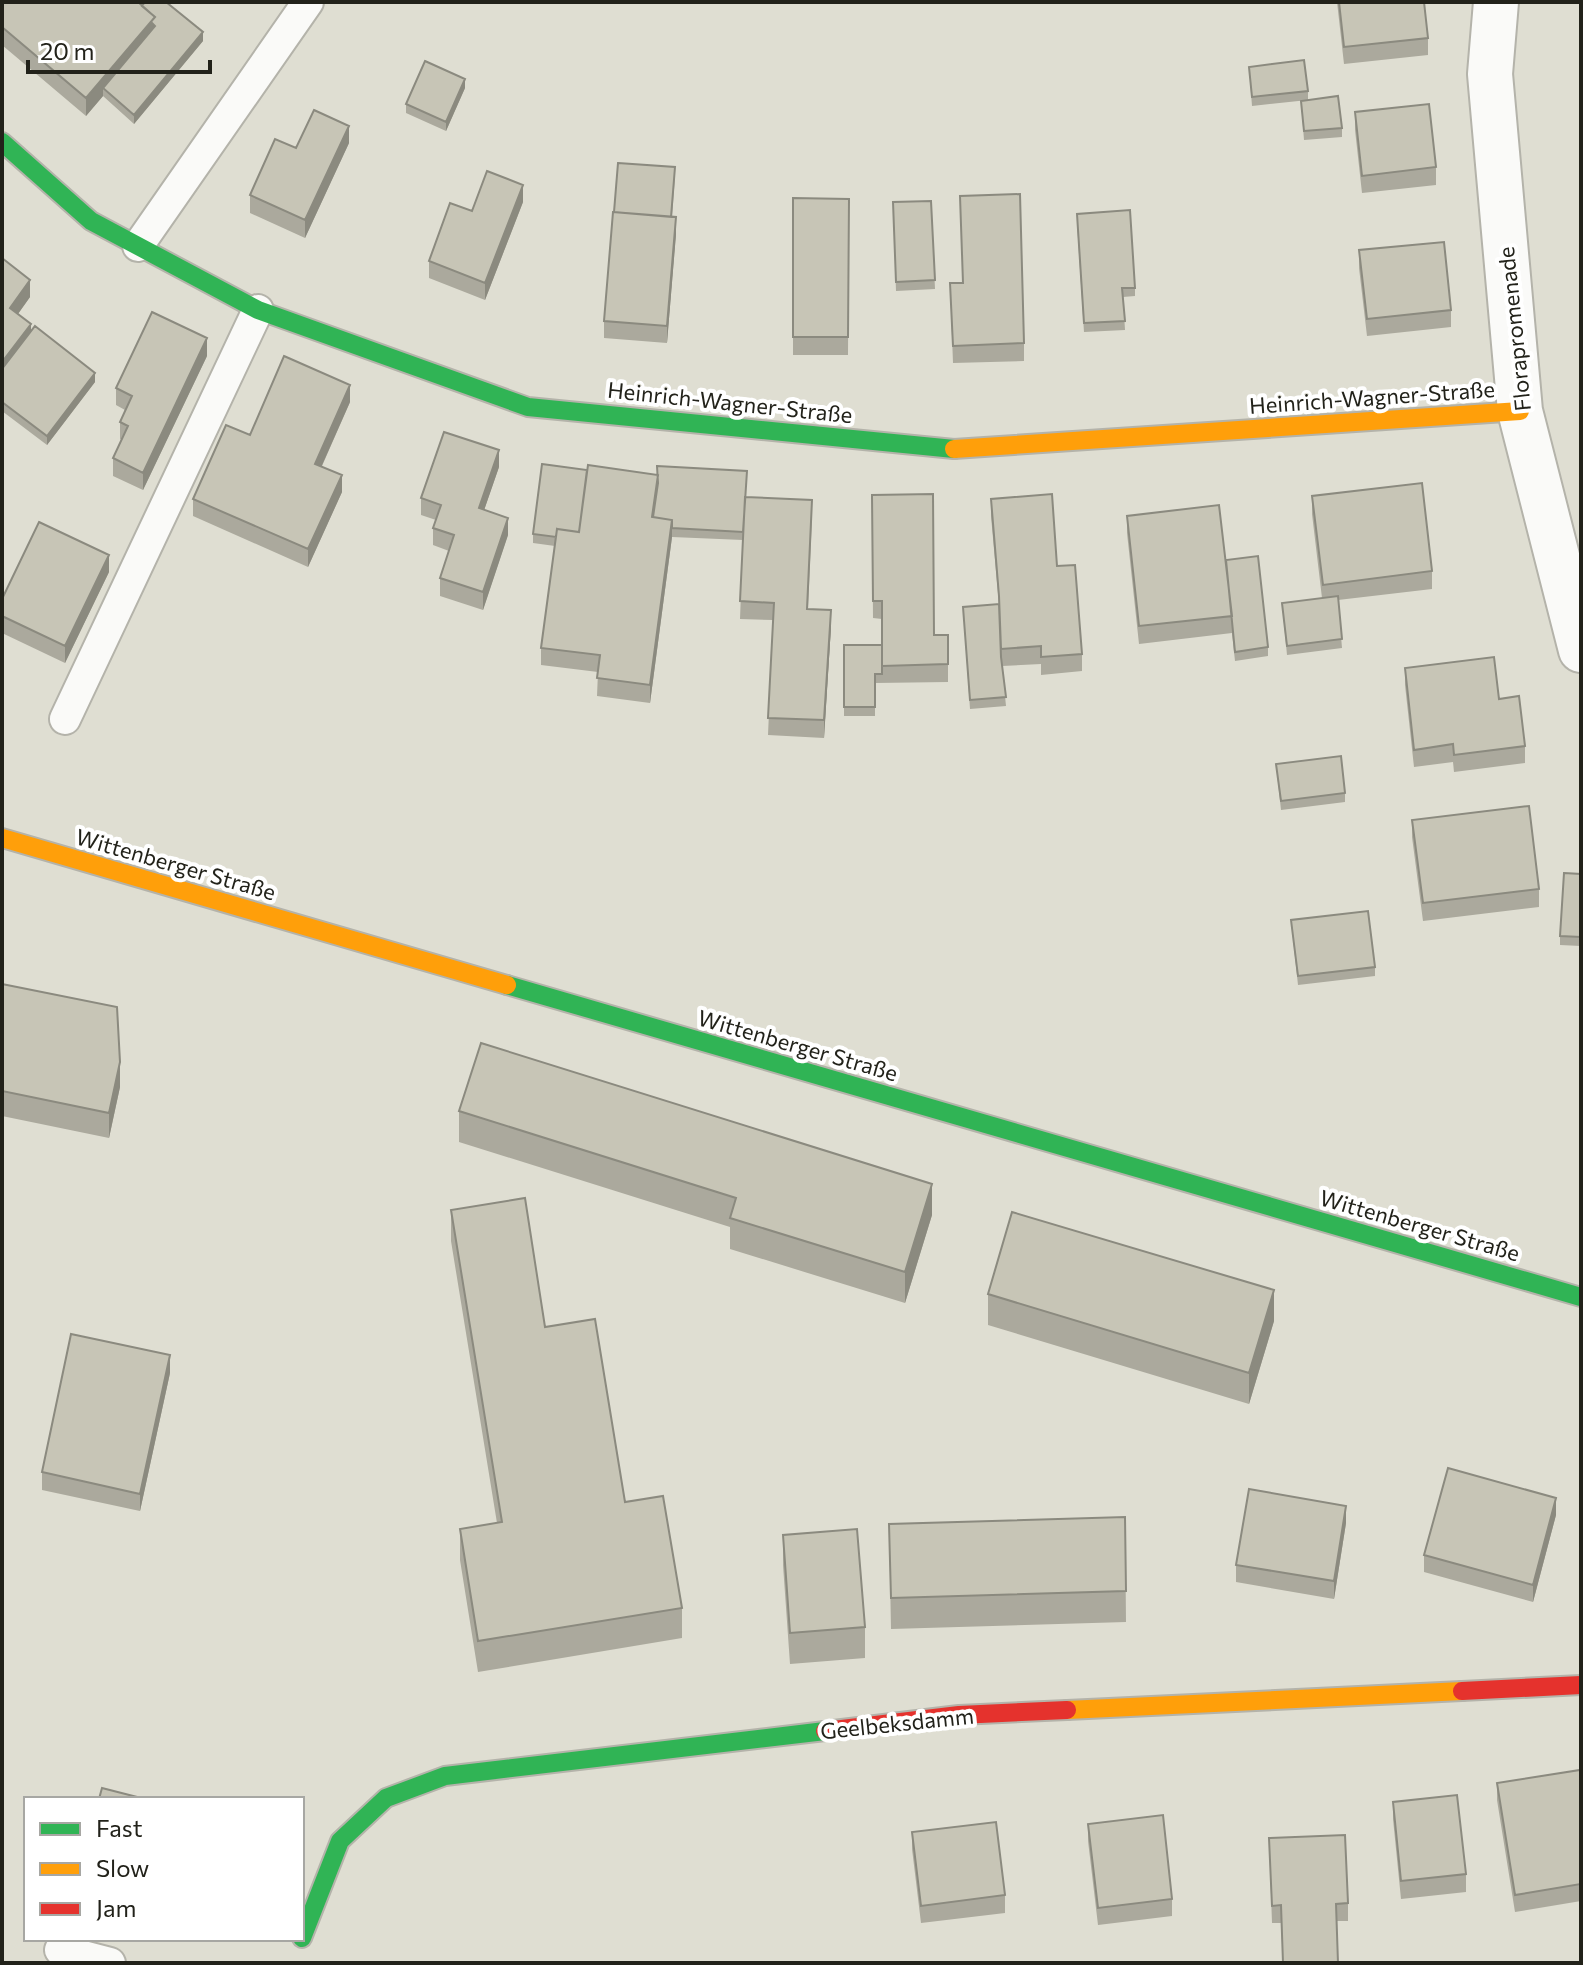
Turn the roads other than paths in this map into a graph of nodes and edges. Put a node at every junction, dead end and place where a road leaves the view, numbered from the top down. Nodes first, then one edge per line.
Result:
1 (308, 2) edge
2 (1496, 2) edge
3 (2, 142) edge
4 (138, 246) junction
5 (258, 310) junction
6 (1520, 411) junction
7 (1581, 650) edge
8 (65, 719) dead end
9 (2, 838) edge
10 (1581, 1297) edge
11 (1581, 1685) edge
12 (304, 1934) edge
13 (301, 1941) edge
14 (60, 1950) dead end
15 (110, 1963) edge
16 (292, 1963) edge

1 - 4 lane
2 - 6 street, Florapromenade
3 - 4 street, Heinrich-Wagner-Straße
4 - 5 street, Heinrich-Wagner-Straße
5 - 6 street, Heinrich-Wagner-Straße
5 - 8 lane
6 - 7 street, Florapromenade
9 - 10 street, Wittenberger Straße
11 - 12 street, Geelbeksdamm
13 - 16 street, Geelbeksdamm
14 - 15 lane

